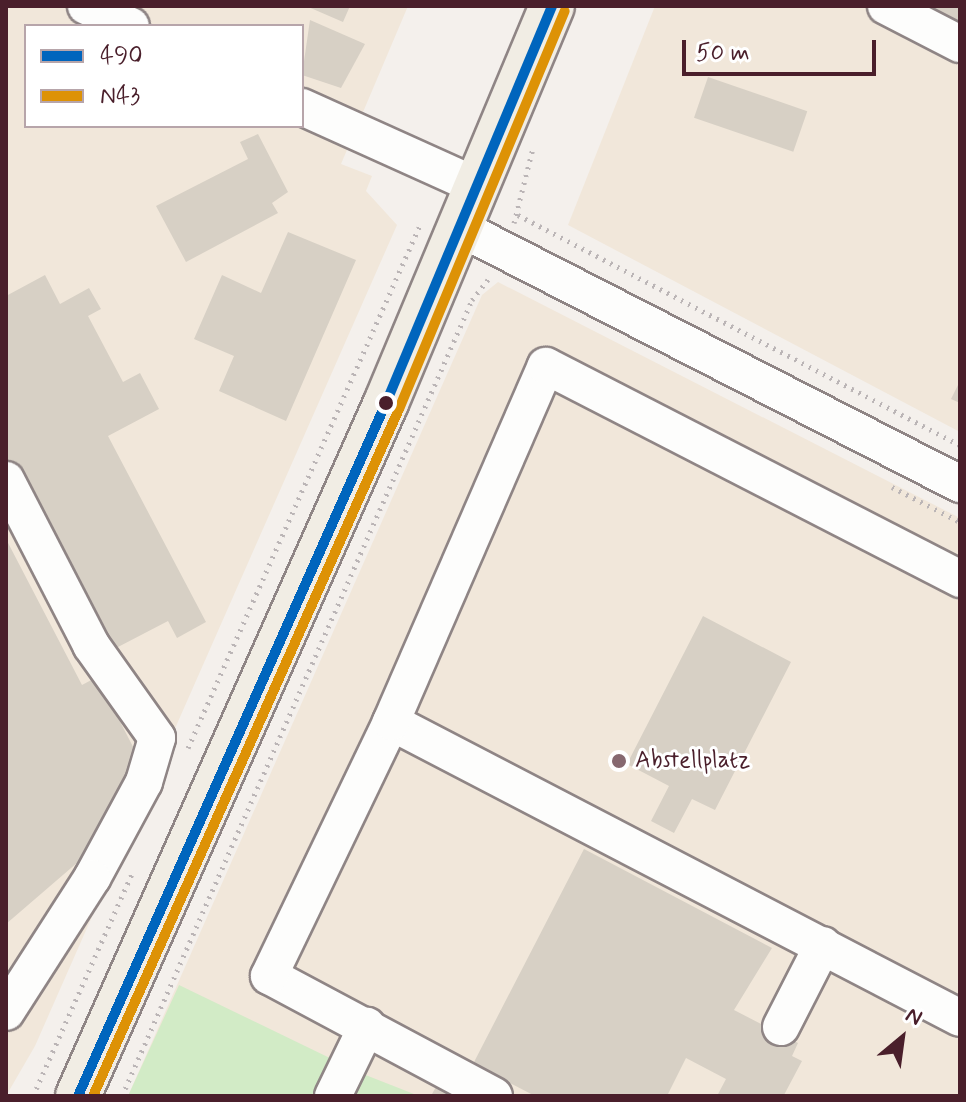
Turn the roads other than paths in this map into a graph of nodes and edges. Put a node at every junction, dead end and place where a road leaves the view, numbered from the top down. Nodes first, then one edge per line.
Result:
1 (86, 6) edge
2 (552, 6) edge
3 (886, 6) edge
4 (126, 18) edge
5 (960, 44) edge
6 (304, 108) edge
7 (460, 179) junction
8 (460, 228) junction
9 (6, 480) edge
10 (960, 484) edge
11 (960, 579) edge
12 (391, 722) junction
13 (823, 945) junction
14 (6, 1012) edge
15 (114, 1015) junction
16 (960, 1018) edge
17 (367, 1026) junction
18 (781, 1027) dead end
19 (78, 1096) edge
20 (104, 1096) edge
21 (333, 1096) edge
22 (494, 1096) edge

1 - 4 street
2 - 7 main road
3 - 5 street
6 - 7 street
7 - 8 main road
8 - 10 street
8 - 15 main road
9 - 14 street
11 - 12 street
12 - 13 street
12 - 17 street
13 - 16 street
13 - 18 street
15 - 19 main road
15 - 20 street
17 - 21 street
17 - 22 street

